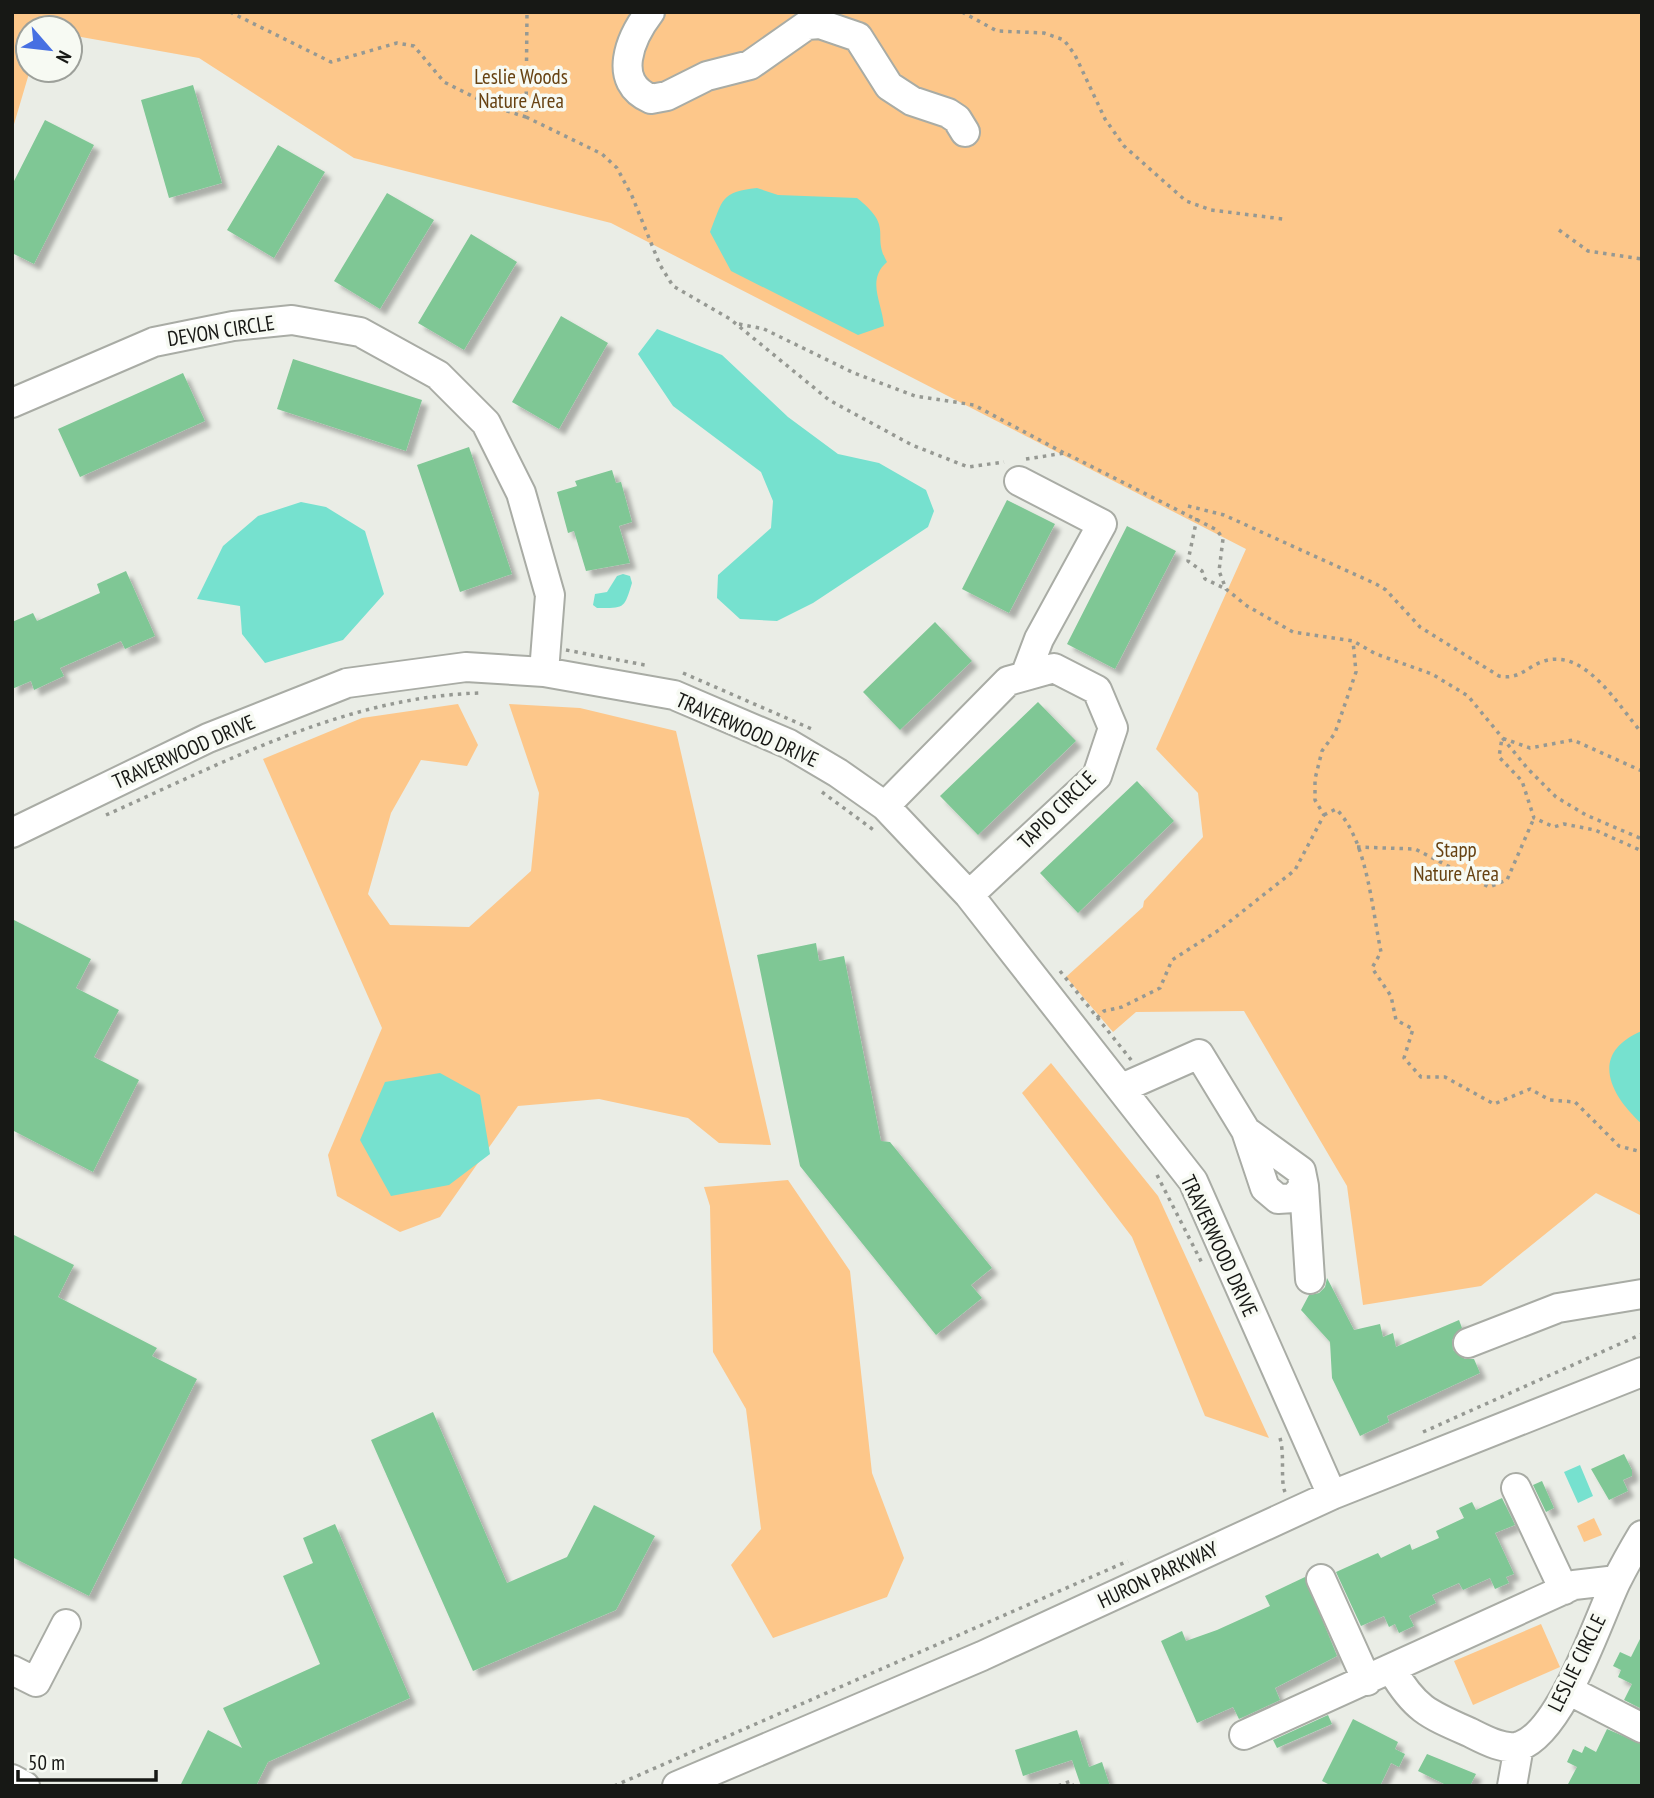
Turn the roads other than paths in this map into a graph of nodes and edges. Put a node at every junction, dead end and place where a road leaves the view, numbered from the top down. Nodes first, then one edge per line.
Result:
1 (650, 12) edge
2 (965, 132) dead end
3 (12, 403) edge
4 (1019, 481) dead end
5 (544, 672) junction
6 (1025, 676) junction
7 (880, 819) junction
8 (12, 833) edge
9 (969, 895) junction
10 (1129, 1077) junction
11 (1310, 1279) dead end
12 (1642, 1294) edge
13 (1468, 1343) dead end
14 (1642, 1372) edge
15 (1516, 1488) dead end
16 (1332, 1495) junction
17 (1642, 1535) edge
18 (1321, 1579) dead end
19 (1616, 1580) junction
20 (1564, 1590) junction
21 (66, 1624) dead end
22 (12, 1670) edge
23 (1380, 1676) junction
24 (1568, 1690) junction
25 (1642, 1728) edge
26 (1244, 1735) dead end
27 (1518, 1746) junction
28 (12, 1779) edge
29 (25, 1786) edge
30 (677, 1786) edge
31 (1512, 1786) edge

1 - 2 street
3 - 5 street, DEVON CIRCLE
4 - 6 street
5 - 7 street, TRAVERWOOD DRIVE
5 - 8 street, TRAVERWOOD DRIVE
6 - 7 street, TAPIO CIRCLE
6 - 9 street, TAPIO CIRCLE
7 - 9 street, TRAVERWOOD DRIVE
9 - 10 street, TRAVERWOOD DRIVE
10 - 11 street
10 - 16 street, TRAVERWOOD DRIVE
12 - 13 street
14 - 16 street, HURON PARKWAY
15 - 20 street
16 - 30 street, HURON PARKWAY
17 - 19 street, LESLIE CIRCLE
18 - 23 street
19 - 20 street, LESLIE CIRCLE
19 - 24 street, LESLIE CIRCLE
20 - 23 street, LESLIE CIRCLE
21 - 22 street
23 - 26 street, LESLIE CIRCLE
23 - 27 street
24 - 25 street
24 - 27 street, LESLIE CIRCLE
27 - 31 street
28 - 29 street

